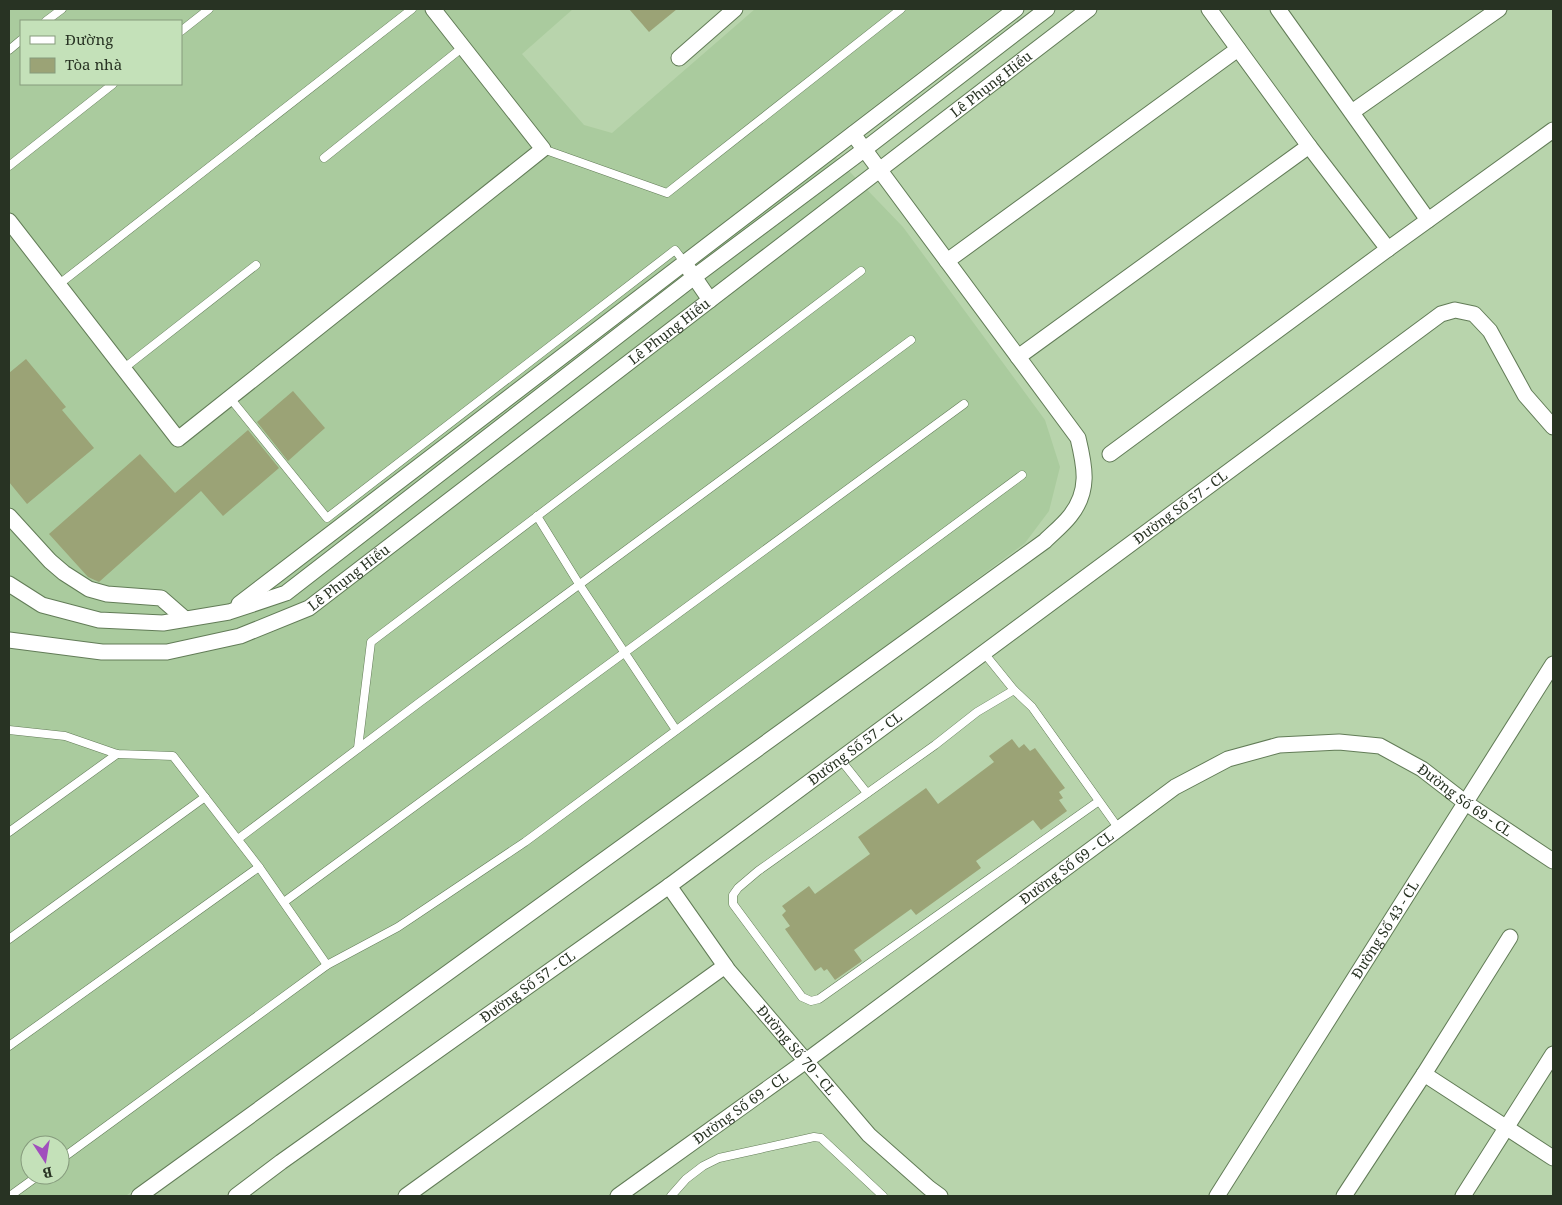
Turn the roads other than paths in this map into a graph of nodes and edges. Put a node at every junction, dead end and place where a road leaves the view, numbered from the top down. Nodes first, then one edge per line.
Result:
1 (62, 9) edge
2 (209, 9) edge
3 (412, 9) edge
4 (433, 9) edge
5 (735, 9) edge
6 (901, 9) edge
7 (1016, 9) edge
8 (1047, 9) edge
9 (1075, 9) edge
10 (1089, 9) edge
11 (1209, 9) edge
12 (1499, 9) edge
13 (1282, 10) edge
14 (47, 20) edge
15 (182, 30) edge
16 (20, 41) edge
17 (463, 47) junction
18 (1238, 49) junction
19 (9, 50) edge
20 (679, 58) dead end
21 (112, 85) edge
22 (1352, 112) junction
23 (1553, 130) edge
24 (853, 134) junction
25 (1309, 146) junction
26 (543, 149) junction
27 (865, 149) junction
28 (324, 158) dead end
29 (9, 166) edge
30 (877, 166) junction
31 (1428, 220) junction
32 (9, 221) edge
33 (1388, 249) junction
34 (947, 261) junction
35 (684, 263) junction
36 (256, 265) dead end
37 (861, 271) dead end
38 (694, 277) junction
39 (58, 285) junction
40 (708, 296) junction
41 (911, 340) dead end
42 (1018, 357) junction
43 (123, 369) junction
44 (230, 398) junction
45 (964, 404) dead end
46 (1553, 427) edge
47 (1110, 454) dead end
48 (1022, 475) dead end
49 (9, 516) edge
50 (537, 516) junction
51 (9, 584) edge
52 (580, 584) junction
53 (229, 612) junction
54 (185, 619) junction
55 (9, 640) edge
56 (625, 652) junction
57 (984, 653) junction
58 (1553, 664) edge
59 (1014, 690) junction
60 (9, 730) edge
61 (676, 730) junction
62 (358, 748) junction
63 (117, 754) junction
64 (840, 759) junction
65 (867, 794) junction
66 (205, 797) junction
67 (1099, 801) junction
68 (1466, 803) junction
69 (1119, 829) junction
70 (9, 832) edge
71 (238, 838) junction
72 (1553, 861) edge
73 (259, 866) junction
74 (669, 886) junction
75 (284, 902) junction
76 (1510, 938) dead end
77 (9, 939) edge
78 (327, 965) junction
79 (725, 966) junction
80 (9, 1046) edge
81 (1553, 1054) edge
82 (806, 1061) junction
83 (1424, 1074) junction
84 (1507, 1128) junction
85 (70, 1153) edge
86 (1553, 1158) edge
87 (25, 1185) edge
88 (10, 1196) edge
89 (139, 1196) edge
90 (236, 1196) edge
91 (406, 1196) edge
92 (618, 1196) edge
93 (670, 1196) edge
94 (883, 1196) edge
95 (940, 1196) edge
96 (1217, 1196) edge
97 (1344, 1196) edge
98 (1463, 1196) edge

1 - 14 lane
2 - 15 lane
3 - 39 lane
4 - 17 street
5 - 20 street
6 - 26 lane
7 - 24 street, Lê Phụng Hiểu
8 - 27 street, Lê Phụng Hiểu
9 - 30 street, Lê Phụng Hiểu
10 - 30 street, Lê Phụng Hiểu
11 - 18 street
12 - 22 street
13 - 22 street
16 - 19 lane
17 - 26 street
17 - 28 lane
18 - 25 street
18 - 34 street
21 - 29 lane
22 - 31 street
23 - 31 street
24 - 27 street
24 - 35 street, Lê Phụng Hiểu
25 - 33 street
25 - 42 street
26 - 44 street
27 - 30 street
27 - 38 street, Lê Phụng Hiểu
30 - 34 street
30 - 40 street, Lê Phụng Hiểu
31 - 33 street
32 - 39 street
33 - 47 street
34 - 42 street
35 - 38 street
35 - 44 lane
35 - 53 street, Lê Phụng Hiểu
36 - 43 lane
37 - 50 lane
38 - 40 street
38 - 53 street, Lê Phụng Hiểu
39 - 43 street
40 - 55 street, Lê Phụng Hiểu
41 - 52 lane
42 - 89 street
43 - 44 street
45 - 56 lane
46 - 57 street, Đường Số 57 - CL
48 - 61 lane
49 - 54 street
50 - 52 lane
50 - 62 lane
51 - 54 street, Lê Phụng Hiểu
52 - 56 lane
52 - 62 lane
53 - 54 street, Lê Phụng Hiểu
56 - 61 lane
56 - 75 lane
57 - 59 lane
57 - 64 street, Đường Số 57 - CL
58 - 68 street, Đường Số 43 - CL
59 - 65 lane
59 - 67 lane
60 - 63 lane
61 - 78 lane
62 - 71 lane
63 - 66 lane
63 - 70 lane
64 - 65 lane
64 - 74 street, Đường Số 57 - CL
65 - 67 lane
66 - 71 lane
66 - 77 lane
67 - 69 lane
68 - 69 street, Đường Số 69 - CL
68 - 72 street, Đường Số 69 - CL
68 - 96 street, Đường Số 43 - CL
69 - 82 street, Đường Số 69 - CL
71 - 73 lane
73 - 75 lane
73 - 80 lane
74 - 79 street, Đường Số 70 - CL
74 - 90 street, Đường Số 57 - CL
75 - 78 lane
76 - 83 street
78 - 85 lane
79 - 82 street, Đường Số 70 - CL
79 - 91 street
81 - 84 street
82 - 92 street, Đường Số 69 - CL
82 - 95 street, Đường Số 70 - CL
83 - 84 street
83 - 97 street
84 - 86 street
84 - 98 street
87 - 88 lane
93 - 94 lane

